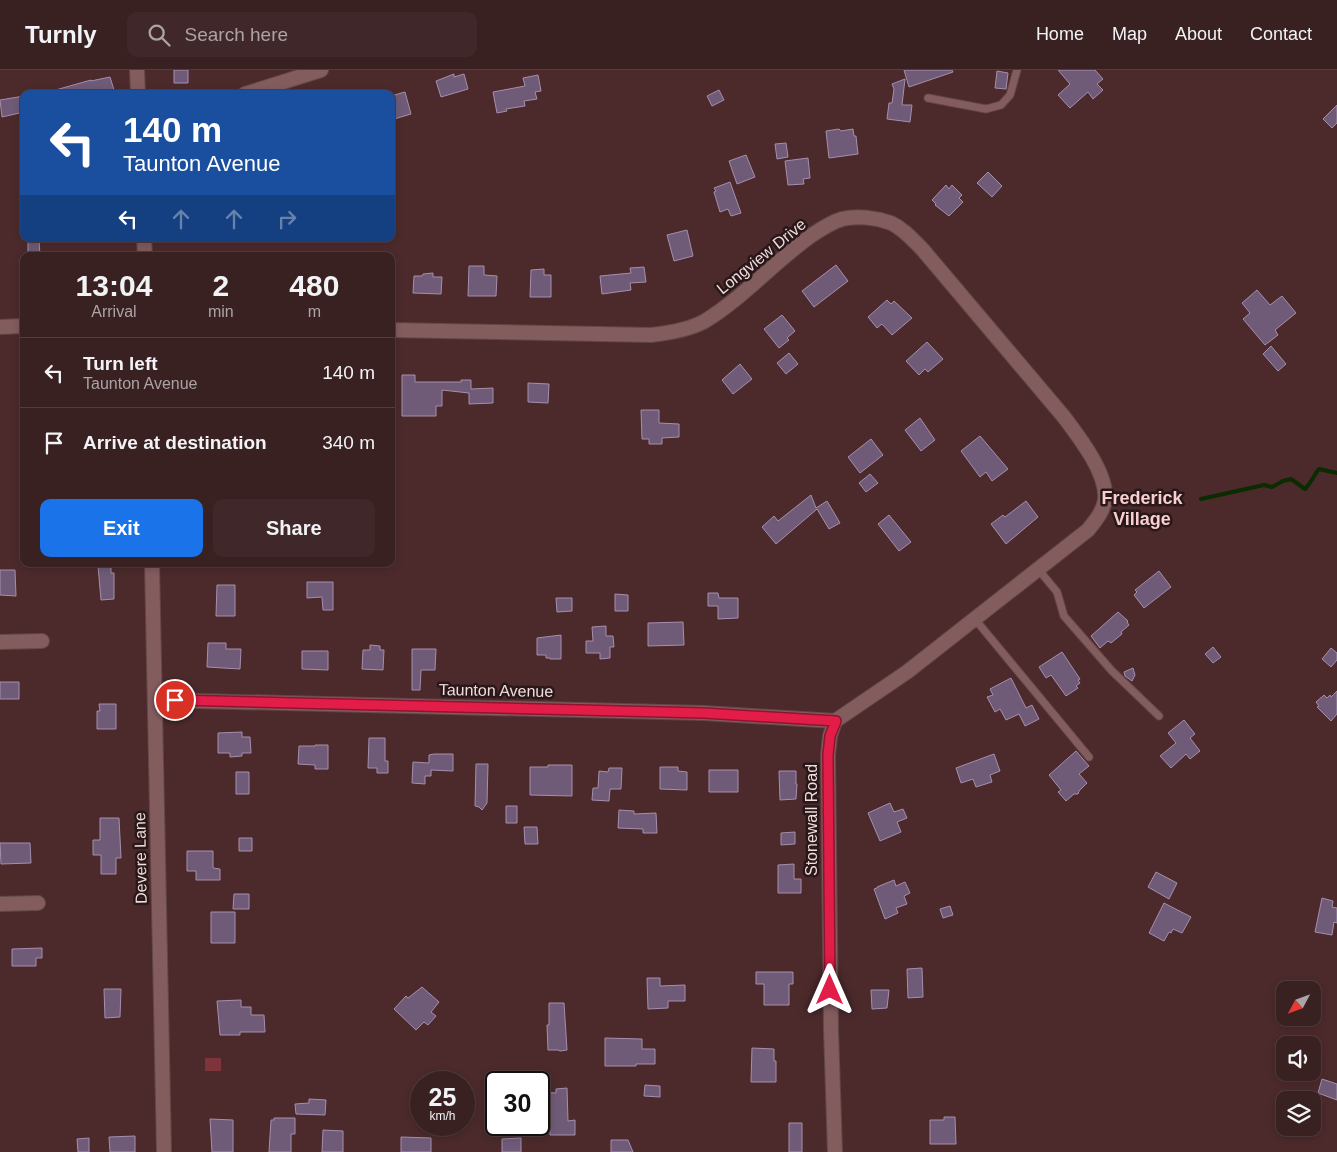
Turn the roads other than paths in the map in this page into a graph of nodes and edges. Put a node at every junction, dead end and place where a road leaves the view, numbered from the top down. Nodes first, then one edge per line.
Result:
1 (137, 70) edge
2 (321, 70) edge
3 (1017, 70) edge
4 (138, 90) edge
5 (258, 90) edge
6 (928, 98) dead end
7 (20, 326) edge
8 (0, 327) edge
9 (395, 330) edge
10 (152, 567) edge
11 (1038, 569) junction
12 (974, 618) junction
13 (42, 641) dead end
14 (0, 642) edge
15 (155, 700) junction
16 (1160, 716) dead end
17 (836, 721) junction
18 (1088, 757) dead end
19 (0, 904) edge
20 (38, 904) dead end
21 (164, 1152) edge
22 (835, 1152) edge

1 - 4 street
2 - 5 street
3 - 6 lane
7 - 8 street
9 - 11 street, Longview Drive
10 - 15 street, Devere Lane
11 - 12 street
11 - 16 lane
12 - 17 street
12 - 18 lane
13 - 14 street
15 - 17 street, Taunton Avenue
15 - 21 street, Devere Lane
17 - 22 street, Stonewall Road
19 - 20 street

